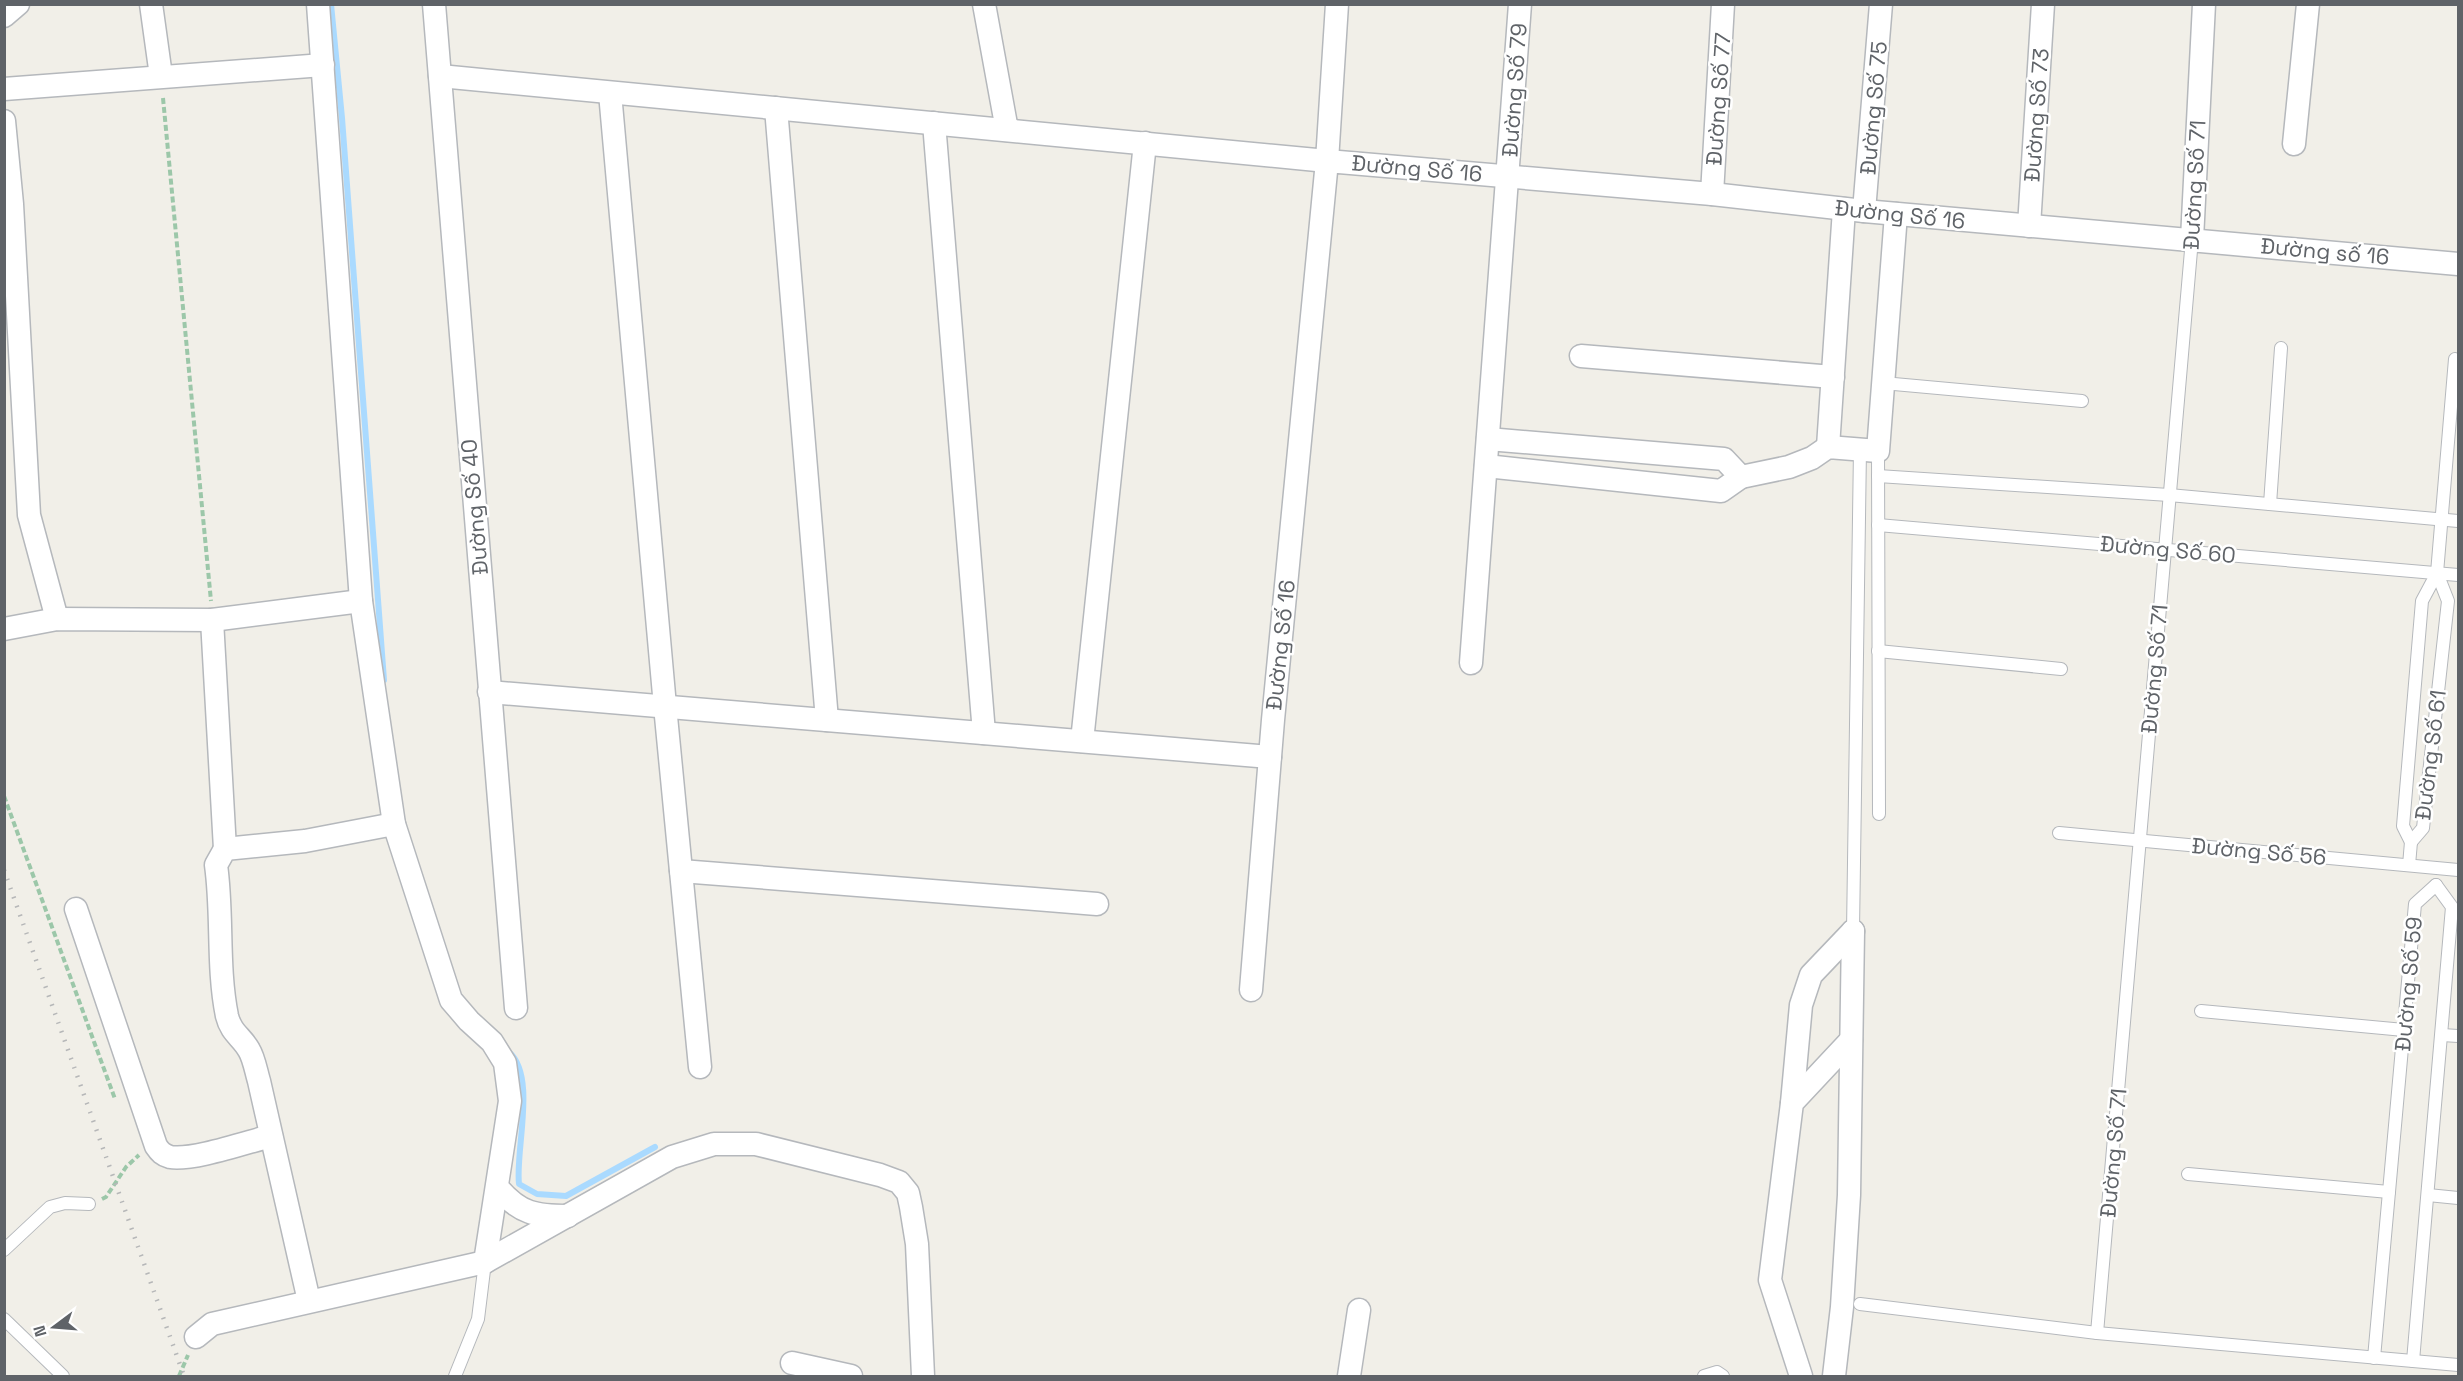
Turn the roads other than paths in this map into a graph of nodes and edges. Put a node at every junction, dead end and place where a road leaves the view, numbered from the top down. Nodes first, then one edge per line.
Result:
1 (18, 4) edge
2 (151, 4) edge
3 (318, 4) edge
4 (434, 4) edge
5 (984, 4) edge
6 (1337, 4) edge
7 (1520, 4) edge
8 (1724, 4) edge
9 (1881, 4) edge
10 (2043, 4) edge
11 (2204, 4) edge
12 (2308, 4) edge
13 (4, 16) edge
14 (323, 65) junction
15 (161, 76) junction
16 (440, 76) junction
17 (4, 88) edge
18 (610, 93) junction
19 (776, 108) junction
20 (4, 120) edge
21 (934, 123) junction
22 (1007, 130) junction
23 (1145, 143) junction
24 (2294, 144) dead end
25 (1327, 161) junction
26 (1508, 176) junction
27 (1712, 194) junction
28 (1854, 210) junction
29 (1896, 214) junction
30 (2029, 226) junction
31 (2192, 239) junction
32 (2458, 264) edge
33 (2282, 348) dead end
34 (1581, 356) dead end
35 (2455, 359) dead end
36 (1833, 377) junction
37 (1882, 383) junction
38 (2082, 401) dead end
39 (1488, 439) junction
40 (1828, 447) junction
41 (1869, 450) junction
42 (1486, 466) junction
43 (1878, 476) junction
44 (1741, 477) junction
45 (2169, 495) junction
46 (2270, 504) junction
47 (2441, 519) junction
48 (2458, 521) edge
49 (1878, 525) junction
50 (2165, 549) junction
51 (2437, 573) junction
52 (2458, 575) edge
53 (361, 602) junction
54 (57, 620) junction
55 (212, 620) junction
56 (4, 629) edge
57 (1878, 651) junction
58 (1472, 663) dead end
59 (2061, 669) dead end
60 (489, 692) junction
61 (664, 706) junction
62 (827, 720) junction
63 (984, 733) junction
64 (1082, 741) junction
65 (1270, 756) junction
66 (1879, 814) dead end
67 (394, 824) junction
68 (2059, 833) dead end
69 (2139, 840) junction
70 (2411, 842) junction
71 (225, 849) junction
72 (2409, 865) junction
73 (2438, 868) junction
74 (2458, 870) edge
75 (681, 871) junction
76 (2436, 885) junction
77 (1097, 904) dead end
78 (76, 909) dead end
79 (1853, 931) junction
80 (1251, 990) dead end
81 (516, 1008) dead end
82 (2201, 1011) dead end
83 (2404, 1030) junction
84 (2442, 1035) junction
85 (2458, 1036) edge
86 (1851, 1040) junction
87 (700, 1068) dead end
88 (1792, 1103) junction
89 (271, 1136) junction
90 (2188, 1174) dead end
91 (498, 1188) junction
92 (2389, 1192) junction
93 (2428, 1195) junction
94 (2458, 1198) edge
95 (89, 1204) road end
96 (570, 1216) junction
97 (4, 1250) edge
98 (485, 1262) junction
99 (309, 1301) junction
100 (1860, 1304) dead end
101 (1359, 1310) dead end
102 (4, 1319) edge
103 (2097, 1333) junction
104 (196, 1337) dead end
105 (2374, 1358) junction
106 (2413, 1361) junction
107 (792, 1363) dead end
108 (2458, 1365) edge
109 (63, 1377) edge
110 (455, 1377) edge
111 (851, 1377) edge
112 (923, 1377) edge
113 (1349, 1377) edge
114 (1704, 1377) edge
115 (1723, 1377) edge
116 (1802, 1377) edge
117 (1834, 1377) edge

1 - 13 street
2 - 15 street
3 - 14 street
4 - 16 street, Đường Số 40
5 - 22 street
6 - 25 street
7 - 26 street, Đường Số 79
8 - 27 street, Đường Số 77
9 - 28 street, Đường Số 75
10 - 30 street, Đường Số 73
11 - 31 street, Đường Số 71
12 - 24 street
14 - 15 street
14 - 53 street
15 - 17 street
16 - 18 street
16 - 60 street, Đường Số 40
18 - 19 street
18 - 61 street
19 - 21 street
19 - 62 street
20 - 54 street
21 - 22 street
21 - 63 street
22 - 23 street
23 - 25 street
23 - 64 street
25 - 26 street, Đường Số 16
25 - 65 street, Đường Số 16
26 - 27 street, Đường Số 16
26 - 39 street, Đường Số 79
27 - 28 street, Đường Số 16
28 - 29 street, Đường Số 16
28 - 36 street, Đường Số 75
29 - 30 street, Đường Số 16
29 - 37 street
30 - 31 street, Đường Số 16
31 - 32 street, Đường số 16
31 - 45 lane, Đường Số 71
33 - 46 lane
34 - 36 street
35 - 47 lane, Đường Số 61
36 - 40 street, Đường Số 75
37 - 38 lane
37 - 41 street
39 - 42 street, Đường Số 79
39 - 44 street
40 - 41 street
40 - 44 street
41 - 43 lane
41 - 79 lane
42 - 44 street
42 - 58 street, Đường Số 79
43 - 45 lane
43 - 49 lane
45 - 46 lane
45 - 50 lane, Đường Số 71
46 - 47 lane
47 - 48 lane
47 - 51 lane, Đường Số 61
49 - 50 lane, Đường Số 60
49 - 57 lane
50 - 51 lane, Đường Số 60
50 - 69 lane, Đường Số 71
51 - 52 lane, Đường Số 60
51 - 70 lane, Đường Số 61
51 - 70 lane, Đường Số 61
53 - 55 street
53 - 67 street
54 - 55 street
54 - 56 street
55 - 71 street
57 - 59 lane
57 - 66 lane
60 - 61 street
60 - 81 street, Đường Số 40
61 - 62 street
61 - 75 street
62 - 63 street
63 - 64 street
64 - 65 street
65 - 80 street, Đường Số 16
67 - 71 street
67 - 91 street
68 - 69 lane, Đường Số 56
69 - 72 lane, Đường Số 56
69 - 103 lane, Đường Số 71
70 - 72 lane
71 - 89 street
72 - 73 lane, Đường Số 56
73 - 74 lane, Đường Số 56
73 - 76 lane
75 - 77 street
75 - 87 street
76 - 83 lane, Đường Số 59
76 - 84 lane, Đường Số 59
78 - 89 street
79 - 86 street
79 - 88 street
82 - 83 lane
83 - 92 lane, Đường Số 59
84 - 85 lane
84 - 93 lane, Đường Số 59
86 - 88 street
86 - 117 street
88 - 116 street
89 - 99 street
90 - 92 lane
91 - 96 street
91 - 98 street
92 - 105 lane, Đường Số 59
93 - 94 lane
93 - 106 lane, Đường Số 59
95 - 97 lane
96 - 98 street
96 - 112 street
98 - 99 street
98 - 110 lane
99 - 104 street
100 - 103 lane
101 - 113 street
102 - 109 lane
103 - 105 lane
105 - 106 lane
106 - 108 lane
107 - 111 street
114 - 115 lane

